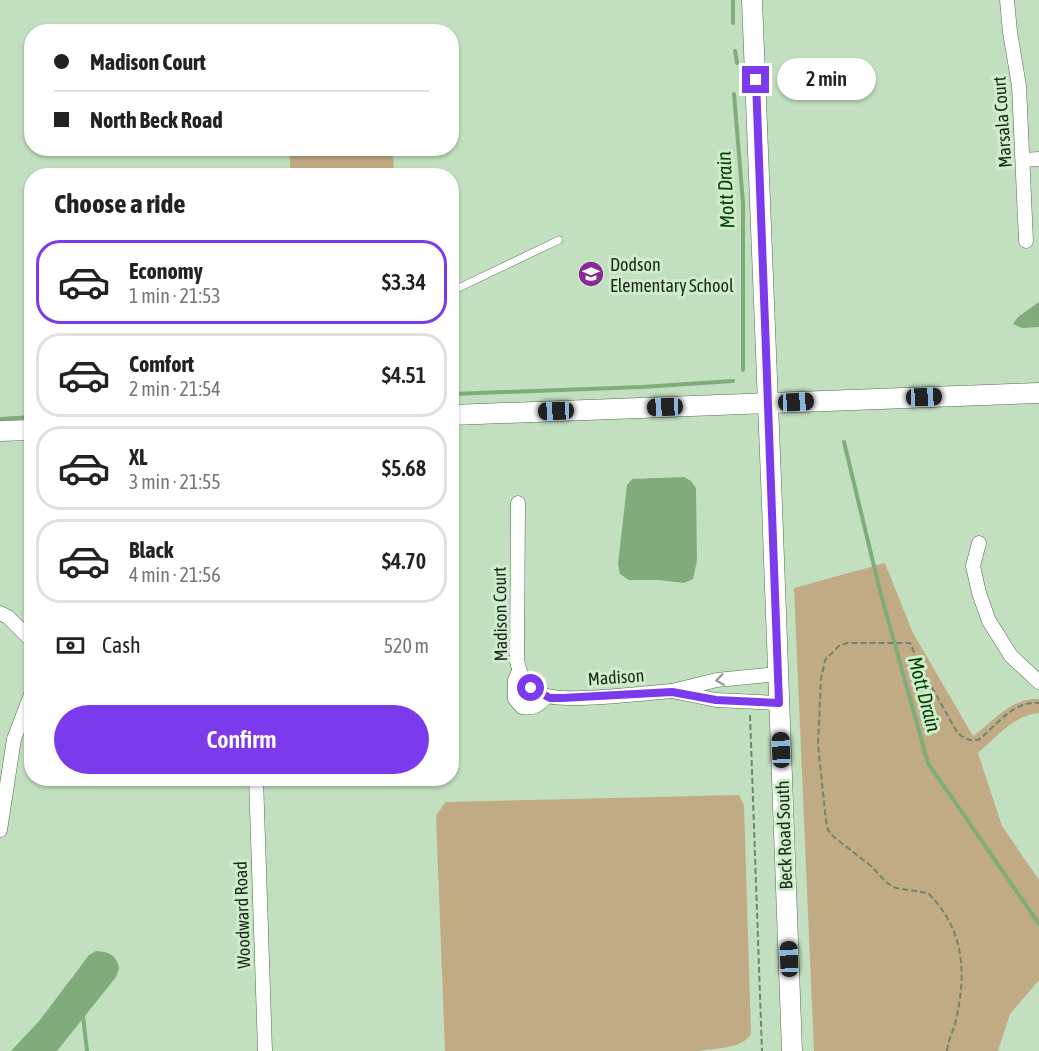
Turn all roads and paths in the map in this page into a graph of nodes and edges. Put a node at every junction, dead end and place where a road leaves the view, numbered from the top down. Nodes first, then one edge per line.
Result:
1 (752, 0) edge
2 (1007, 0) edge
3 (1039, 159) edge
4 (1023, 160) junction
5 (559, 240) dead end
6 (1026, 241) dead end
7 (459, 288) edge
8 (1039, 393) edge
9 (768, 402) junction
10 (459, 415) edge
11 (24, 430) edge
12 (0, 431) edge
13 (518, 503) dead end
14 (979, 543) dead end
15 (0, 613) edge
16 (24, 633) edge
17 (519, 671) junction
18 (778, 674) junction
19 (1039, 682) edge
20 (672, 692) junction
21 (547, 696) junction
22 (779, 703) junction
23 (1039, 703) edge
24 (24, 713) edge
25 (750, 714) dead end
26 (256, 786) edge
27 (0, 830) edge
28 (265, 1051) edge
29 (762, 1051) edge
30 (792, 1051) edge
31 (946, 1051) edge

1 - 9 main road, Beck Road South
2 - 4 street, Marsala Court
3 - 4 street
4 - 6 street, Marsala Court
5 - 7 lane
8 - 9 main road
9 - 10 main road
9 - 18 main road, Beck Road South
11 - 12 main road
13 - 17 street, Madison Court
14 - 19 street
15 - 16 street
17 - 21 street, Madison Court
17 - 21 street
18 -> 20 street, Madison
18 - 22 main road, Beck Road South
20 - 21 street, Madison
20 - 22 street, Madison
22 - 30 main road, Beck Road South
23 - 31 path
24 - 27 street
25 - 29 path
26 - 28 street, Woodward Road

